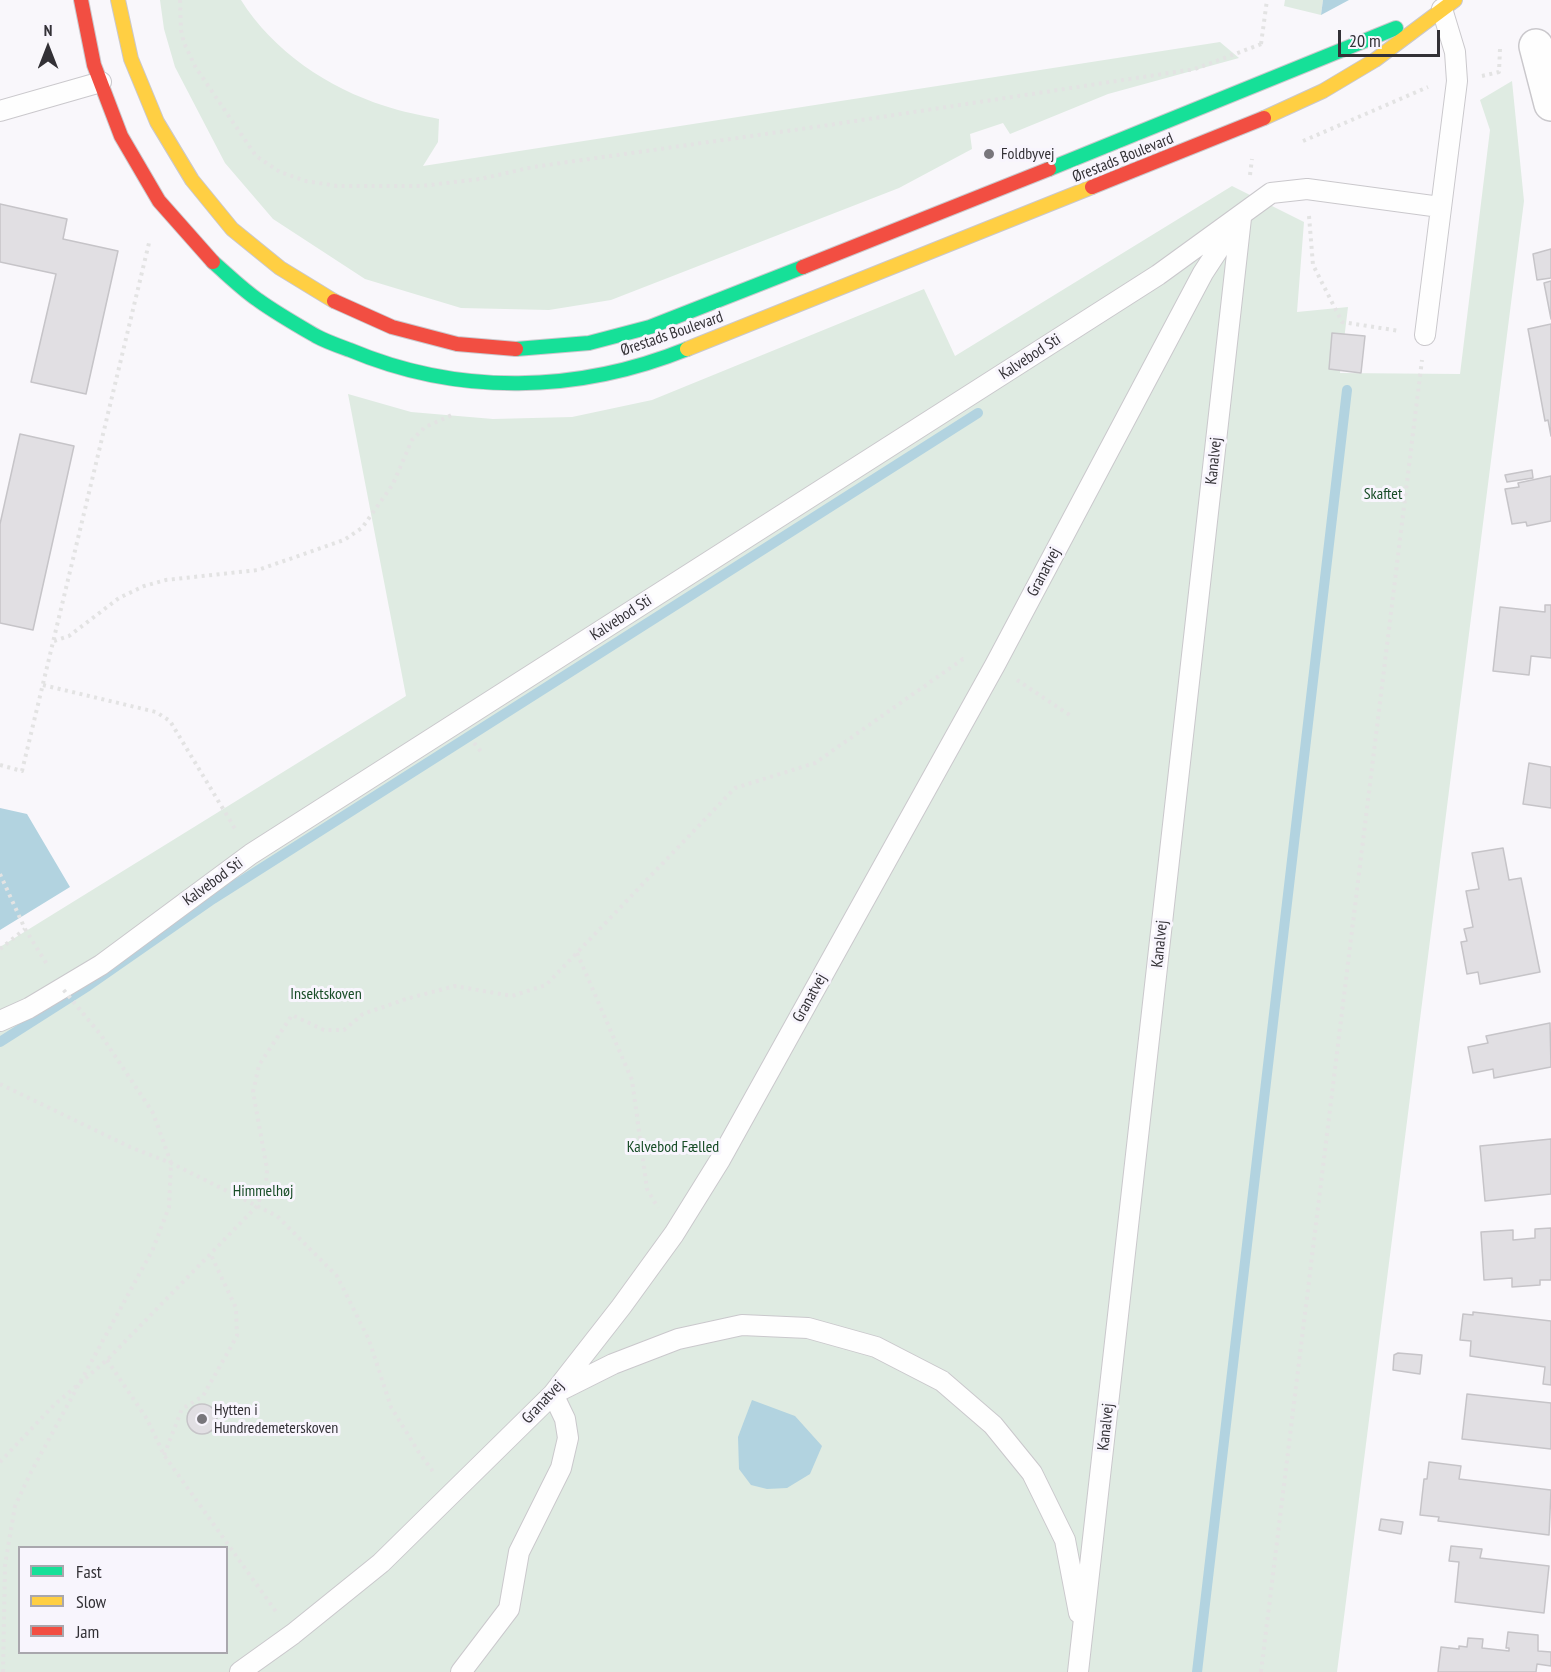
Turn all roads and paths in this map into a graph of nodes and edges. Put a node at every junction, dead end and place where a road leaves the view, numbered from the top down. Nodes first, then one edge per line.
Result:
1 (81, 0) edge
2 (118, 0) edge
3 (180, 0) edge
4 (1267, 0) edge
5 (1449, 5) edge
6 (1261, 43) junction
7 (1536, 46) edge
8 (1457, 81) junction
9 (101, 82) junction
10 (1257, 85) junction
11 (1551, 104) edge
12 (0, 111) edge
13 (1295, 144) dead end
14 (1263, 158) dead end
15 (1252, 162) dead end
16 (1307, 189) junction
17 (159, 201) junction
18 (1440, 207) junction
19 (1241, 215) junction
20 (1425, 335) junction
21 (452, 380) junction
22 (53, 642) junction
23 (995, 665) junction
24 (43, 685) junction
25 (1071, 716) dead end
26 (0, 765) edge
27 (251, 854) junction
28 (0, 874) edge
29 (25, 929) junction
30 (0, 949) edge
31 (39, 952) dead end
32 (577, 953) junction
33 (62, 988) junction
34 (0, 1021) edge
35 (0, 1084) edge
36 (171, 1163) junction
37 (257, 1206) junction
38 (674, 1234) junction
39 (211, 1256) junction
40 (107, 1360) junction
41 (80, 1383) junction
42 (553, 1394) junction
43 (164, 1455) junction
44 (0, 1462) edge
45 (454, 1492) junction
46 (293, 1634) junction
47 (1082, 1636) junction
48 (3, 1672) edge
49 (240, 1672) edge
50 (461, 1672) edge
51 (1078, 1672) edge
52 (1261, 1672) edge

1 - 9 street, Ørestads Boulevard
2 - 10 street, Ørestads Boulevard
3 - 6 path
4 - 6 path
5 - 8 lane
5 - 10 street, Ørestads Boulevard
5 - 21 street, Ørestads Boulevard
6 - 10 path
7 - 8 path
7 - 11 street
8 - 13 path
8 - 18 lane
9 - 12 lane
9 - 17 street, Ørestads Boulevard
14 - 15 path
16 - 18 lane, Kalvebod Sti
16 - 19 lane, Kalvebod Sti
16 - 20 path
17 - 21 street, Ørestads Boulevard
17 - 22 path
18 - 20 lane
19 - 23 lane, Granatvej
19 - 27 lane, Kalvebod Sti
19 - 47 lane, Kanalvej
20 - 52 path
21 - 22 path
22 - 24 path
23 - 25 path
23 - 32 path
23 - 38 lane, Granatvej
24 - 26 path
24 - 27 path
27 - 33 lane, Kalvebod Sti
28 - 29 path
29 - 30 path
29 - 31 path
32 - 37 path
32 - 38 path
33 - 34 lane, Kalvebod Sti
33 - 36 path, bridge
35 - 36 path
36 - 37 path
36 - 41 path, bridge
37 - 39 path
37 - 45 path
38 - 42 lane, Granatvej
39 - 40 path
39 - 43 path
40 - 41 path
40 - 43 path
41 - 44 path
41 - 48 path, bridge
42 - 45 lane, Granatvej
42 - 47 lane
42 - 50 lane
43 - 46 path
45 - 46 lane, Granatvej
46 - 49 lane, Granatvej
47 - 51 lane, Kanalvej

